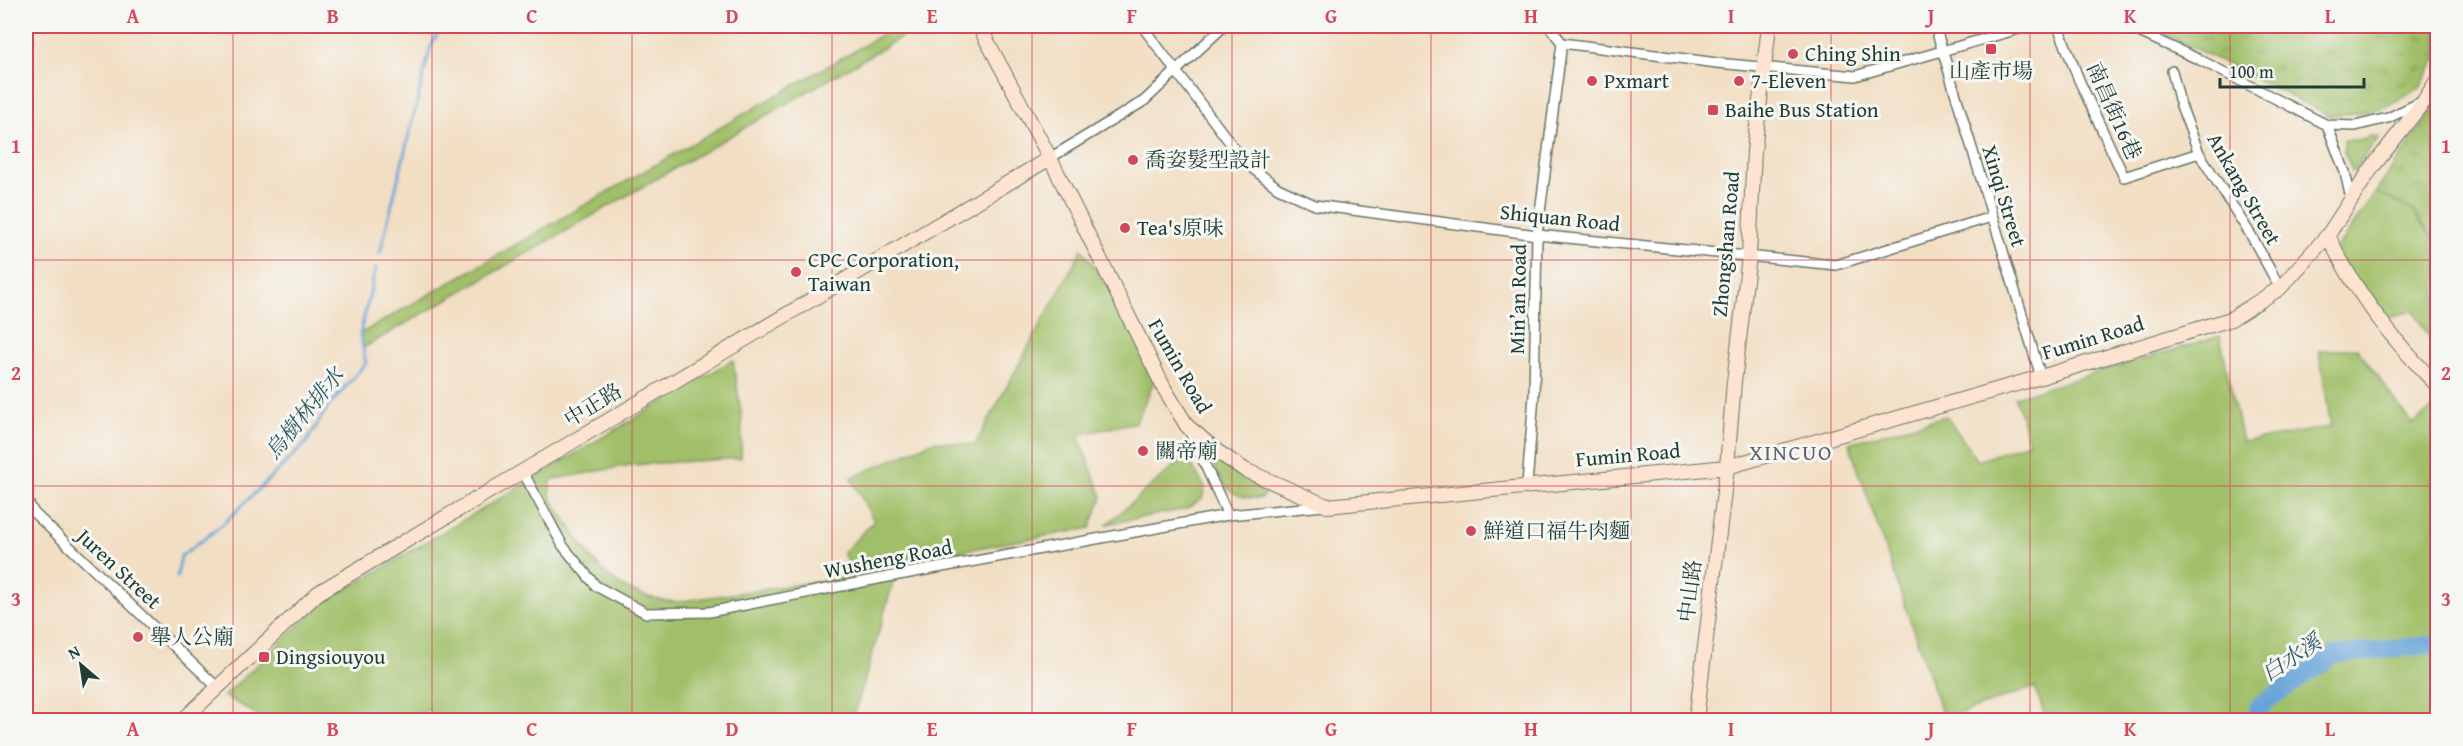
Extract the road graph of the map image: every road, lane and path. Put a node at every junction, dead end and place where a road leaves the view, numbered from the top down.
1 (979, 26) edge
2 (1142, 26) edge
3 (1224, 26) edge
4 (1549, 26) edge
5 (1769, 26) edge
6 (1935, 26) edge
7 (2029, 26) edge
8 (2058, 26) edge
9 (2126, 26) edge
10 (1562, 43) junction
11 (1941, 51) junction
12 (1765, 68) junction
13 (1177, 71) junction
14 (2172, 71) dead end
15 (2438, 79) edge
16 (2424, 101) junction
17 (2327, 125) junction
18 (2199, 153) junction
19 (1050, 158) junction
20 (2351, 199) junction
21 (1991, 217) junction
22 (1537, 235) junction
23 (2328, 235) junction
24 (1749, 256) junction
25 (2280, 288) junction
26 (2041, 377) junction
27 (2438, 386) edge
28 (1187, 426) junction
29 (1727, 467) junction
30 (523, 472) junction
31 (1527, 485) junction
32 (26, 499) edge
33 (1327, 506) junction
34 (1228, 515) junction
35 (217, 687) junction
36 (183, 720) edge
37 (1696, 720) edge

1 - 19 main road, Fumin Road
2 - 13 street, Shiquan Road
3 - 13 street
4 - 10 street
5 - 12 main road, Zhongshan Road
6 - 11 street, Xinqi Street
7 - 11 street
8 - 18 street, 南昌街16巷
9 - 17 street
10 - 12 street
10 - 22 street, Min’an Road
11 - 12 street
11 - 21 street, Xinqi Street
12 - 24 main road, Zhongshan Road
13 - 19 street
13 - 22 street, Shiquan Road
14 - 18 street, Ankang Street
15 - 16 main road, Fumin Road
16 - 17 street
16 - 20 main road, Fumin Road
17 - 20 street
18 - 25 street, Ankang Street
19 - 28 main road, Fumin Road
19 - 30 main road, 中正路
20 - 23 main road, Fumin Road
21 - 24 street, Shiquan Road
21 - 26 street, Xinqi Street
22 - 24 street, Shiquan Road
22 - 31 street, Min’an Road
23 - 25 main road, Fumin Road
23 - 27 main road
24 - 29 main road, Zhongshan Road
25 - 26 main road, Fumin Road
26 - 29 main road, Fumin Road
28 - 33 main road, Fumin Road
28 - 34 street
29 - 31 main road, Fumin Road
29 - 37 main road, 中山路
30 - 34 street, Wusheng Road
30 - 35 main road, 中正路
31 - 33 main road, Fumin Road
32 - 35 street, Juren Street
33 - 34 street, Wusheng Road
35 - 36 main road, 中正路

